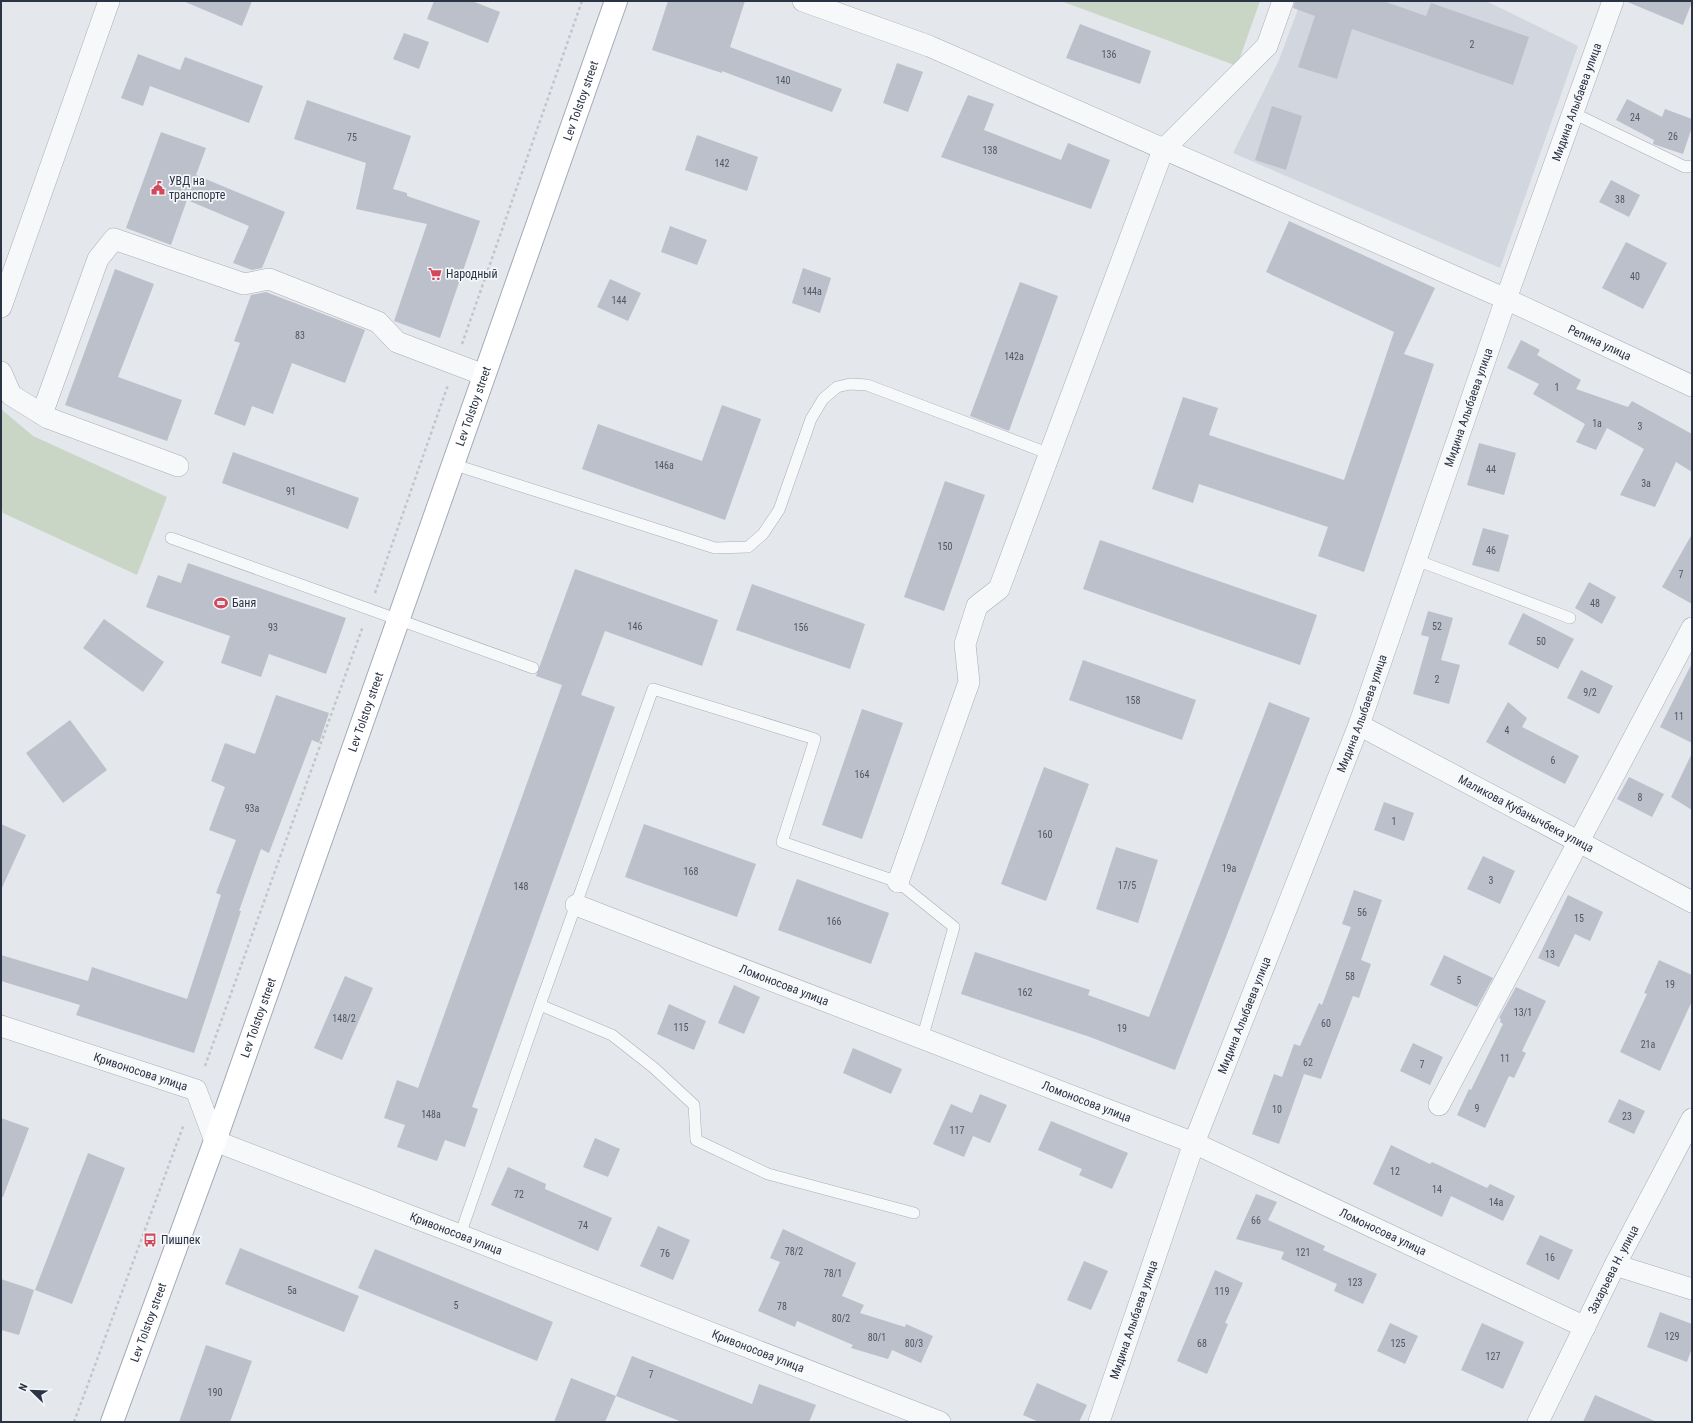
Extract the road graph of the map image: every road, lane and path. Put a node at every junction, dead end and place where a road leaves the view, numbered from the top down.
1 (109, 1) edge
2 (582, 1) edge
3 (616, 1) edge
4 (803, 1) edge
5 (1283, 1) edge
6 (1613, 1) edge
7 (1573, 114) junction
8 (1163, 150) junction
9 (1692, 166) edge
10 (1506, 299) junction
11 (1, 307) edge
12 (455, 364) junction
13 (1, 372) edge
14 (484, 375) junction
15 (1692, 386) edge
16 (42, 414) junction
17 (1050, 454) junction
18 (452, 464) junction
19 (178, 466) dead end
20 (171, 538) dead end
21 (1416, 560) junction
22 (369, 609) junction
23 (1570, 618) dead end
24 (397, 621) junction
25 (1692, 628) edge
26 (533, 668) dead end
27 (1360, 725) junction
28 (1578, 843) junction
29 (898, 882) junction
30 (1692, 902) edge
31 (576, 905) junction
32 (540, 1004) junction
33 (1, 1026) edge
34 (922, 1039) junction
35 (205, 1066) dead end
36 (1439, 1105) dead end
37 (186, 1117) dead end
38 (1692, 1119) edge
39 (215, 1141) junction
40 (1194, 1143) junction
41 (914, 1213) dead end
42 (460, 1235) junction
43 (1615, 1265) junction
44 (1692, 1289) edge
45 (1584, 1328) junction
46 (74, 1422) edge
47 (112, 1422) edge
48 (940, 1422) edge
49 (1099, 1422) edge
50 (1538, 1422) edge

1 - 11 street
2 - 12 path
3 - 14 main road, Lev Tolstoy street
4 - 8 street, Репина улица
5 - 8 street
6 - 7 street, Мидина Алыбаева улица
7 - 9 lane
7 - 10 street, Мидина Алыбаева улица
8 - 10 street, Репина улица
8 - 17 street
10 - 15 street, Репина улица
10 - 21 street, Мидина Алыбаева улица
12 - 14 street
12 - 16 street
12 - 22 path
13 - 16 street
14 - 18 main road, Lev Tolstoy street
16 - 19 street
17 - 18 lane
17 - 29 street
18 - 24 main road, Lev Tolstoy street
20 - 22 lane
21 - 23 lane
21 - 27 street, Мидина Алыбаева улица
22 - 24 lane
22 - 35 path
24 - 26 lane
24 - 39 main road, Lev Tolstoy street
25 - 28 street
27 - 28 street, Маликова Кубанычбека улица
27 - 40 street, Мидина Алыбаева улица
28 - 30 street, Маликова Кубанычбека улица
28 - 36 street
29 - 31 lane
29 - 34 lane
31 - 32 lane
31 - 34 street, Ломоносова улица
32 - 41 lane
32 - 42 lane
33 - 39 street, Кривоносова улица
34 - 40 street, Ломоносова улица
37 - 46 path
38 - 43 street, Захарьева Н. улица
39 - 42 street, Кривоносова улица
39 - 47 main road, Lev Tolstoy street
40 - 45 street, Ломоносова улица
40 - 49 street, Мидина Алыбаева улица
42 - 48 street, Кривоносова улица
43 - 44 street
43 - 45 street, Захарьева Н. улица
45 - 50 street, Захарьева Н. улица

